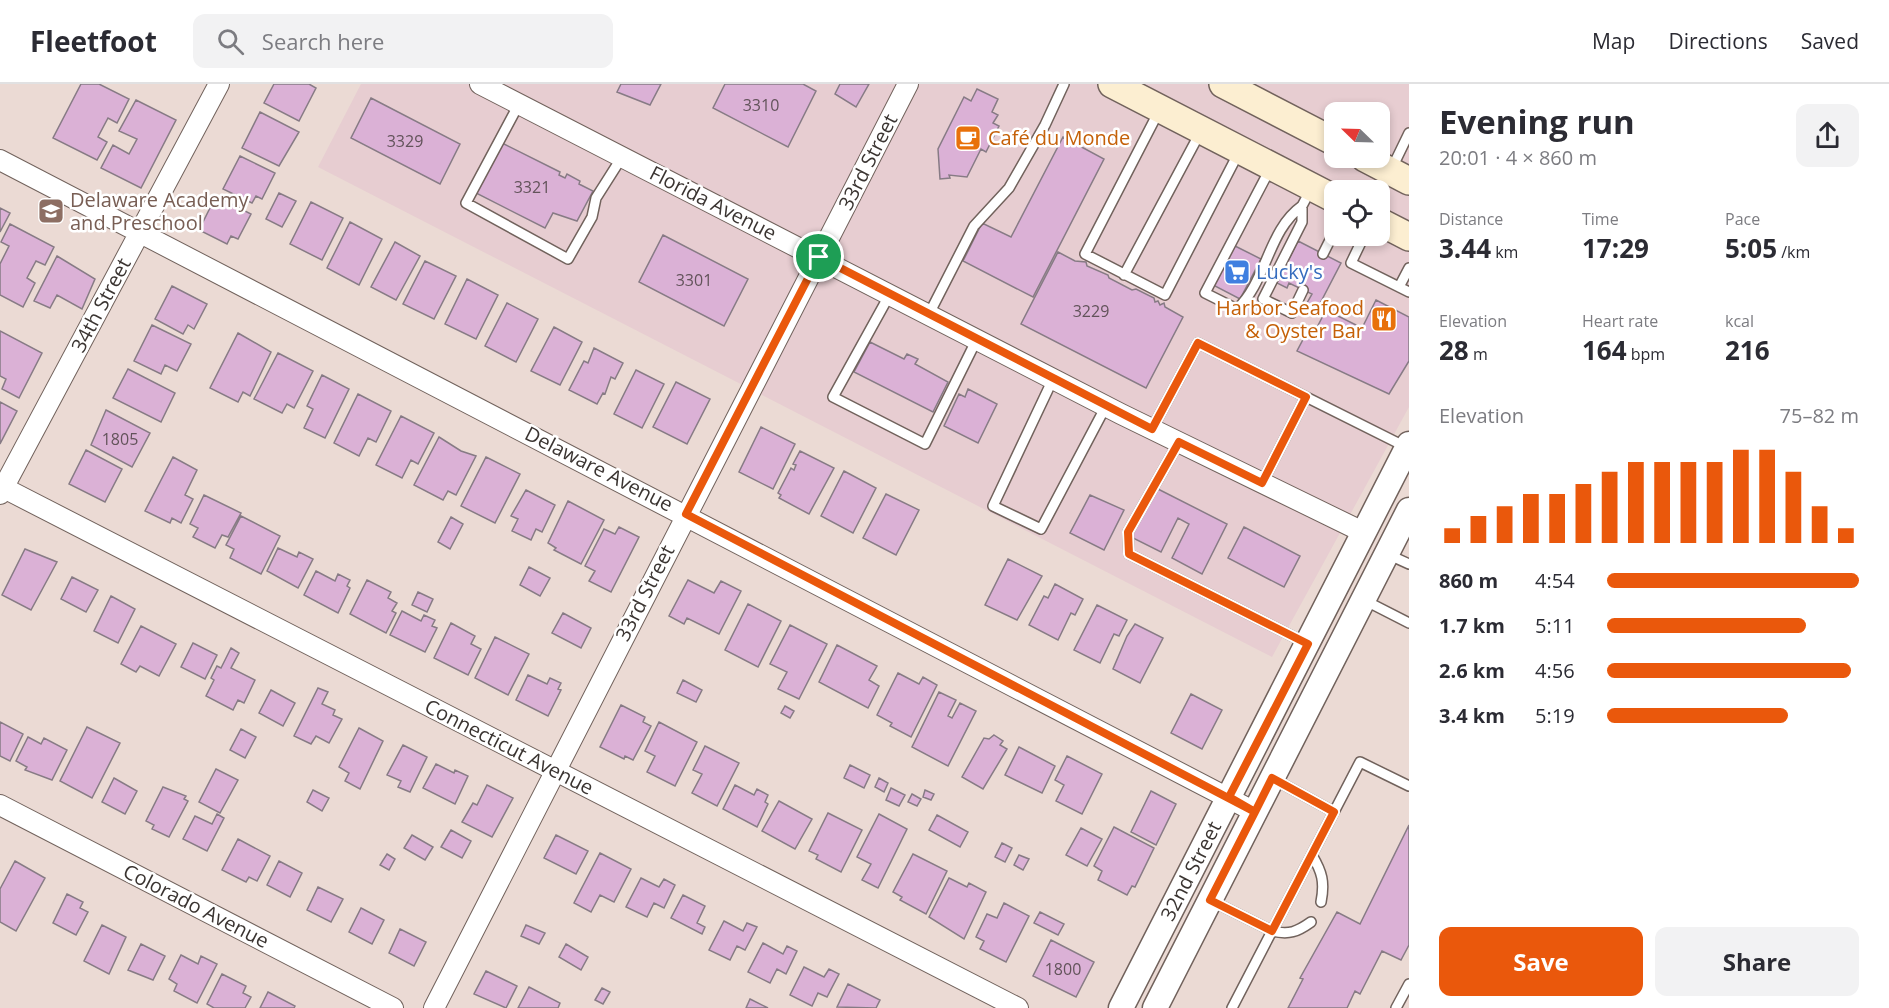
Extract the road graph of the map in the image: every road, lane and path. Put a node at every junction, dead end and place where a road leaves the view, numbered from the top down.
1 (219, 84) edge
2 (480, 84) edge
3 (908, 84) edge
4 (1064, 84) edge
5 (1112, 84) edge
6 (1223, 84) edge
7 (519, 104) junction
8 (1160, 109) junction
9 (1202, 130) junction
10 (1409, 133) edge
11 (1324, 136) edge
12 (1240, 150) junction
13 (622, 156) junction
14 (0, 160) edge
15 (1271, 166) junction
16 (1384, 168) edge
17 (1400, 176) edge
18 (1317, 197) edge
19 (1390, 227) edge
20 (140, 231) junction
21 (1409, 237) edge
22 (1327, 246) edge
23 (1359, 246) edge
24 (1323, 254) dead end
25 (819, 257) junction
26 (1409, 268) edge
27 (1124, 275) junction
28 (1400, 287) junction
29 (1303, 290) dead end
30 (1409, 291) edge
31 (890, 294) junction
32 (929, 314) junction
33 (977, 339) junction
34 (1053, 379) junction
35 (1306, 397) junction
36 (1106, 406) junction
37 (1152, 429) junction
38 (1179, 442) junction
39 (1408, 446) edge
40 (1262, 483) junction
41 (1, 489) edge
42 (1409, 510) edge
43 (686, 514) junction
44 (1365, 532) junction
45 (1403, 562) edge
46 (1337, 586) junction
47 (1364, 600) junction
48 (1409, 623) edge
49 (1308, 644) junction
50 (555, 771) junction
51 (1272, 778) junction
52 (1409, 786) edge
53 (1229, 797) junction
54 (0, 805) edge
55 (1255, 812) junction
56 (1334, 812) junction
57 (1312, 855) junction
58 (1210, 900) junction
59 (1322, 902) dead end
60 (1311, 922) dead end
61 (1272, 931) junction
62 (1409, 984) edge
63 (393, 1008) edge
64 (434, 1008) edge
65 (1018, 1008) edge
66 (1121, 1008) edge
67 (1155, 1008) edge
68 (1232, 1008) edge
69 (1396, 1008) edge

1 - 20 street, 34th Street
2 - 7 street, Florida Avenue
3 - 25 street, 33rd Street
4 - 32 lane
5 - 8 main road
6 - 11 main road
7 - 13 street, Florida Avenue
7 - 13 lane
8 - 9 main road
8 - 27 lane
9 - 12 main road
9 - 27 lane
10 - 17 lane
12 - 15 main road
12 - 27 lane
13 - 25 street, Florida Avenue
14 - 20 street, Delaware Avenue
15 - 18 main road
15 - 18 lane
16 - 17 main road
18 - 29 lane
19 - 21 main road
20 - 41 street, 34th Street
20 - 43 street, Delaware Avenue
22 - 24 lane
23 - 28 lane
25 - 31 street, Florida Avenue
25 - 43 street, 33rd Street
26 - 28 lane
28 - 30 lane
31 - 32 street, Florida Avenue
31 - 33 lane
32 - 33 street, Florida Avenue
33 - 34 street, Florida Avenue
34 - 36 street, Florida Avenue
34 - 36 lane
35 - 37 lane
35 - 39 lane
35 - 40 lane
36 - 37 street, Florida Avenue
37 - 38 street, Florida Avenue
38 - 40 street, Florida Avenue
38 - 49 lane
39 - 44 street, 32nd Street
40 - 44 street, Florida Avenue
41 - 50 street, Connecticut Avenue
42 - 45 street, 32nd Street
43 - 50 street, 33rd Street
43 - 53 street, Delaware Avenue
44 - 46 street, 32nd Street
45 - 47 street, 32nd Street
46 - 47 street
46 - 49 street, 32nd Street
47 - 48 lane
47 - 51 street, 32nd Street
49 - 53 street, 32nd Street
50 - 64 street, 33rd Street
50 - 65 street, Connecticut Avenue
51 - 55 street, 32nd Street
51 - 56 lane
52 - 56 lane
53 - 55 street, Delaware Avenue
53 - 66 street, 32nd Street
54 - 63 street, Colorado Avenue
55 - 58 street, 32nd Street
56 - 57 lane
57 - 59 lane
57 - 61 lane
58 - 61 lane
58 - 67 street, 32nd Street
60 - 61 lane
61 - 68 lane
62 - 69 lane

